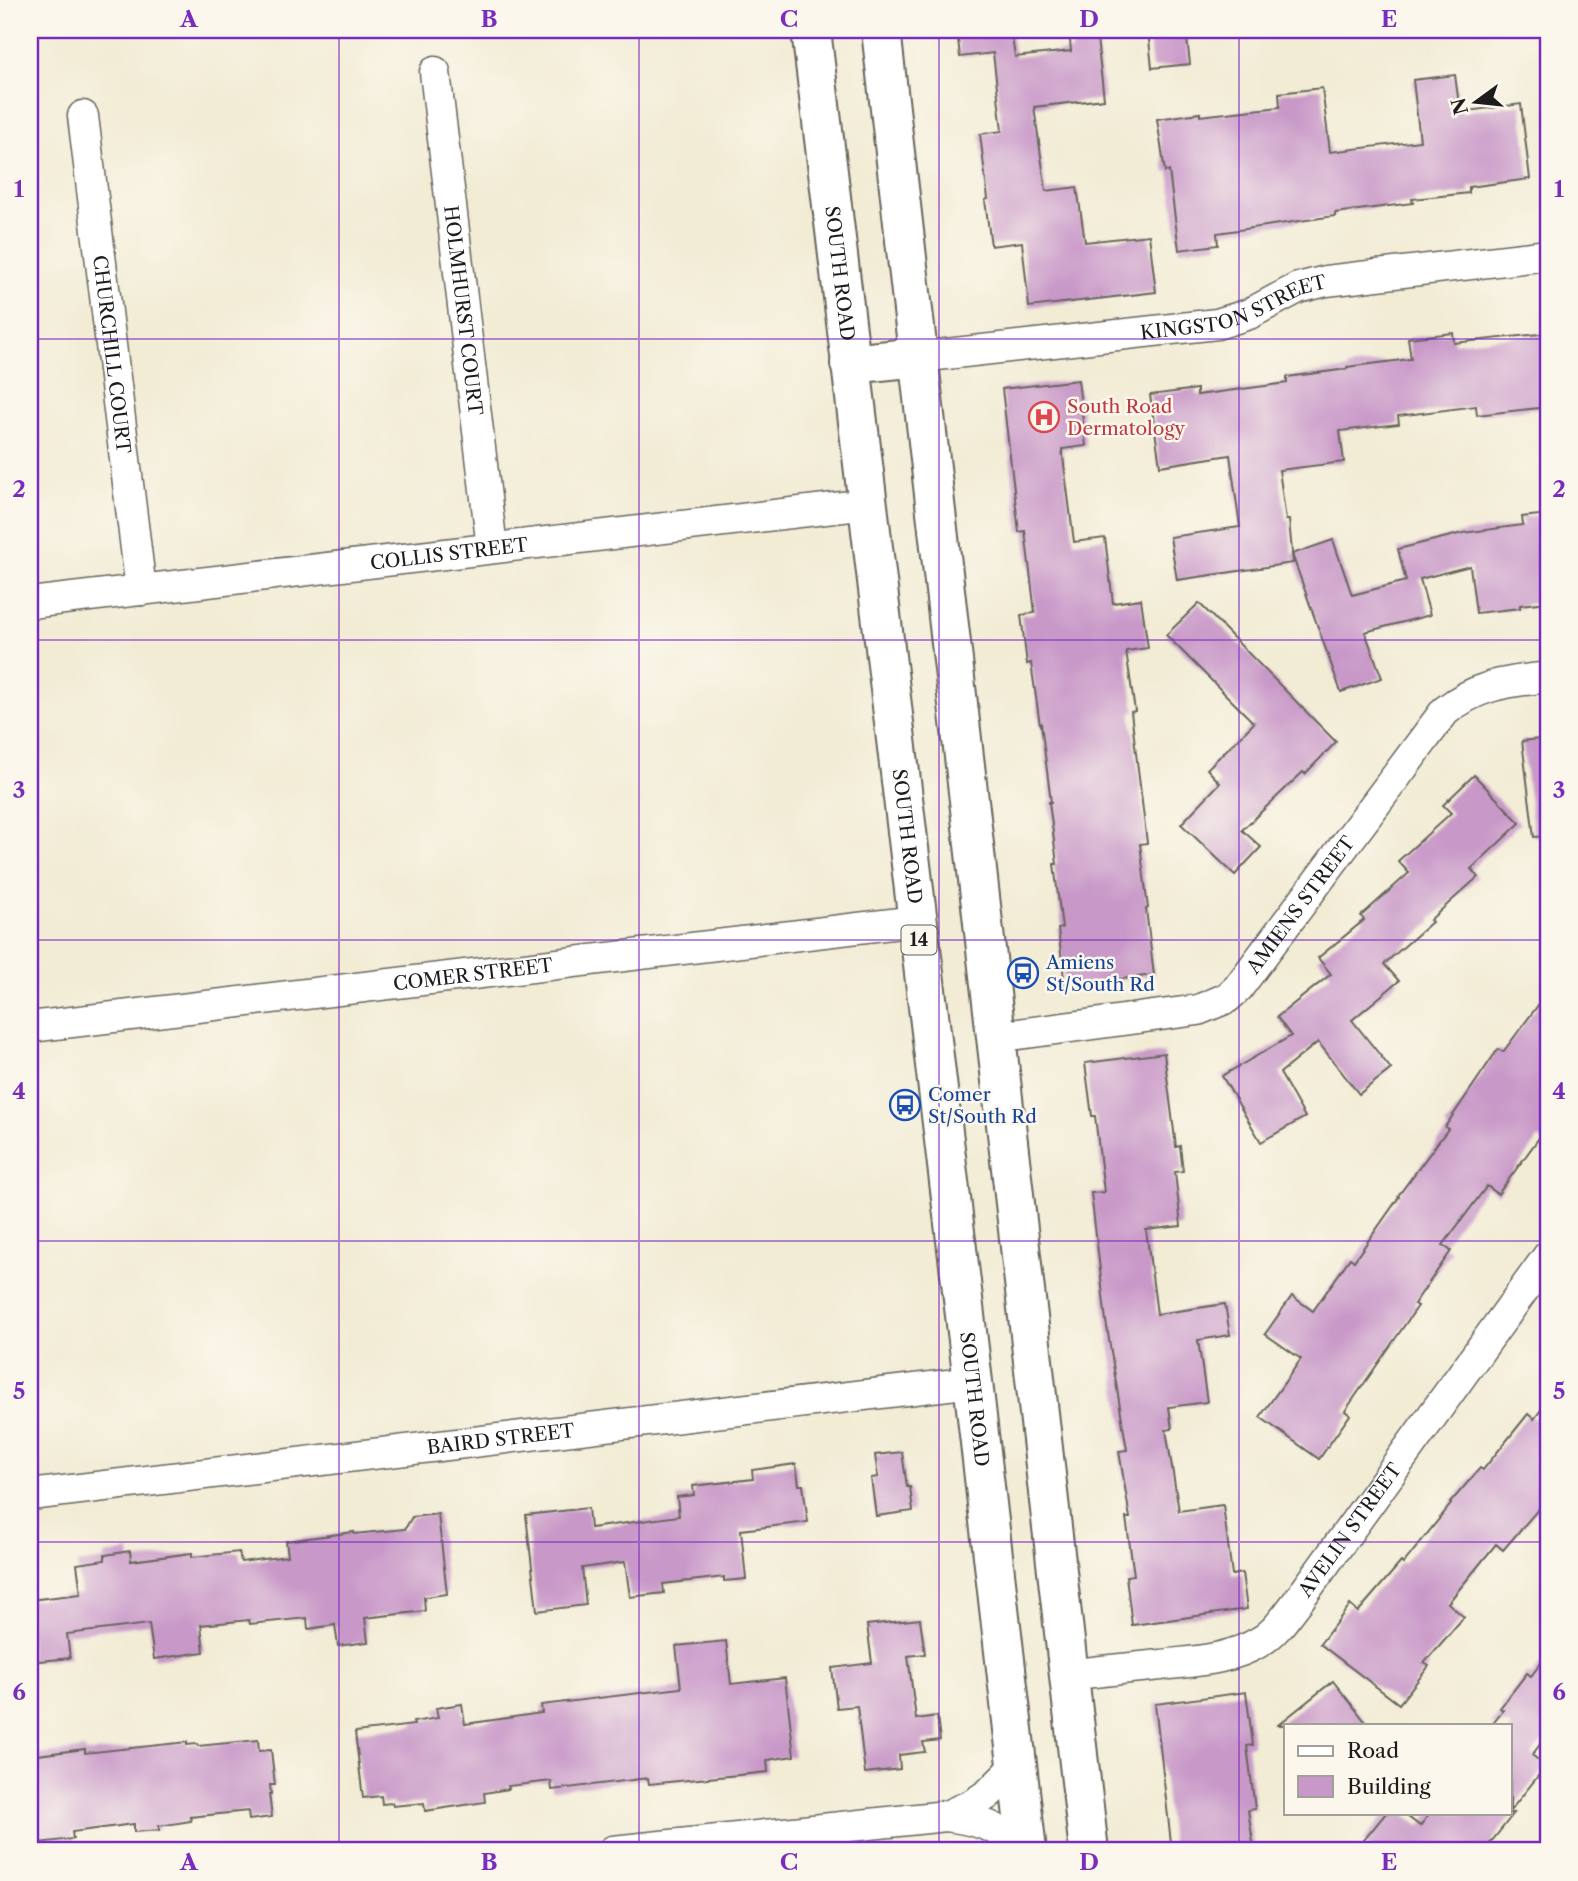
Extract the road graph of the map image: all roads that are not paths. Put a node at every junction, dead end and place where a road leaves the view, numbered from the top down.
1 (811, 30) edge
2 (881, 30) edge
3 (435, 72) dead end
4 (83, 116) dead end
5 (1548, 255) edge
6 (919, 357) junction
7 (850, 364) junction
8 (867, 504) junction
9 (492, 548) junction
10 (141, 590) junction
11 (30, 603) edge
12 (1548, 677) edge
13 (917, 921) junction
14 (30, 1027) edge
15 (996, 1037) junction
16 (1548, 1256) edge
17 (1539, 1290) edge
18 (973, 1382) junction
19 (30, 1495) edge
20 (1068, 1675) junction
21 (1017, 1765) junction
22 (946, 1816) junction
23 (1027, 1850) edge
24 (616, 1851) edge
25 (1088, 1851) edge

1 - 7 main road, SOUTH ROAD / 14
2 - 6 main road
3 - 9 street, HOLMHURST COURT
4 - 10 street, CHURCHILL COURT
5 - 6 street, KINGSTON STREET
6 - 7 main road
6 - 15 main road
7 - 8 main road, SOUTH ROAD / 14
8 - 9 street, COLLIS STREET
8 - 13 main road, SOUTH ROAD / 14
9 - 10 street, COLLIS STREET
10 - 11 street, COLLIS STREET
12 - 15 street, AMIENS STREET
13 - 14 street, COMER STREET
13 - 18 main road, SOUTH ROAD / 14
15 - 20 main road
16 - 17 street, AVELIN STREET
17 - 20 street, AVELIN STREET
18 - 19 street, BAIRD STREET
18 - 21 main road, SOUTH ROAD / 14
20 - 25 main road
21 - 22 street
21 - 23 main road, SOUTH ROAD / 14
22 - 23 street
22 - 24 street

